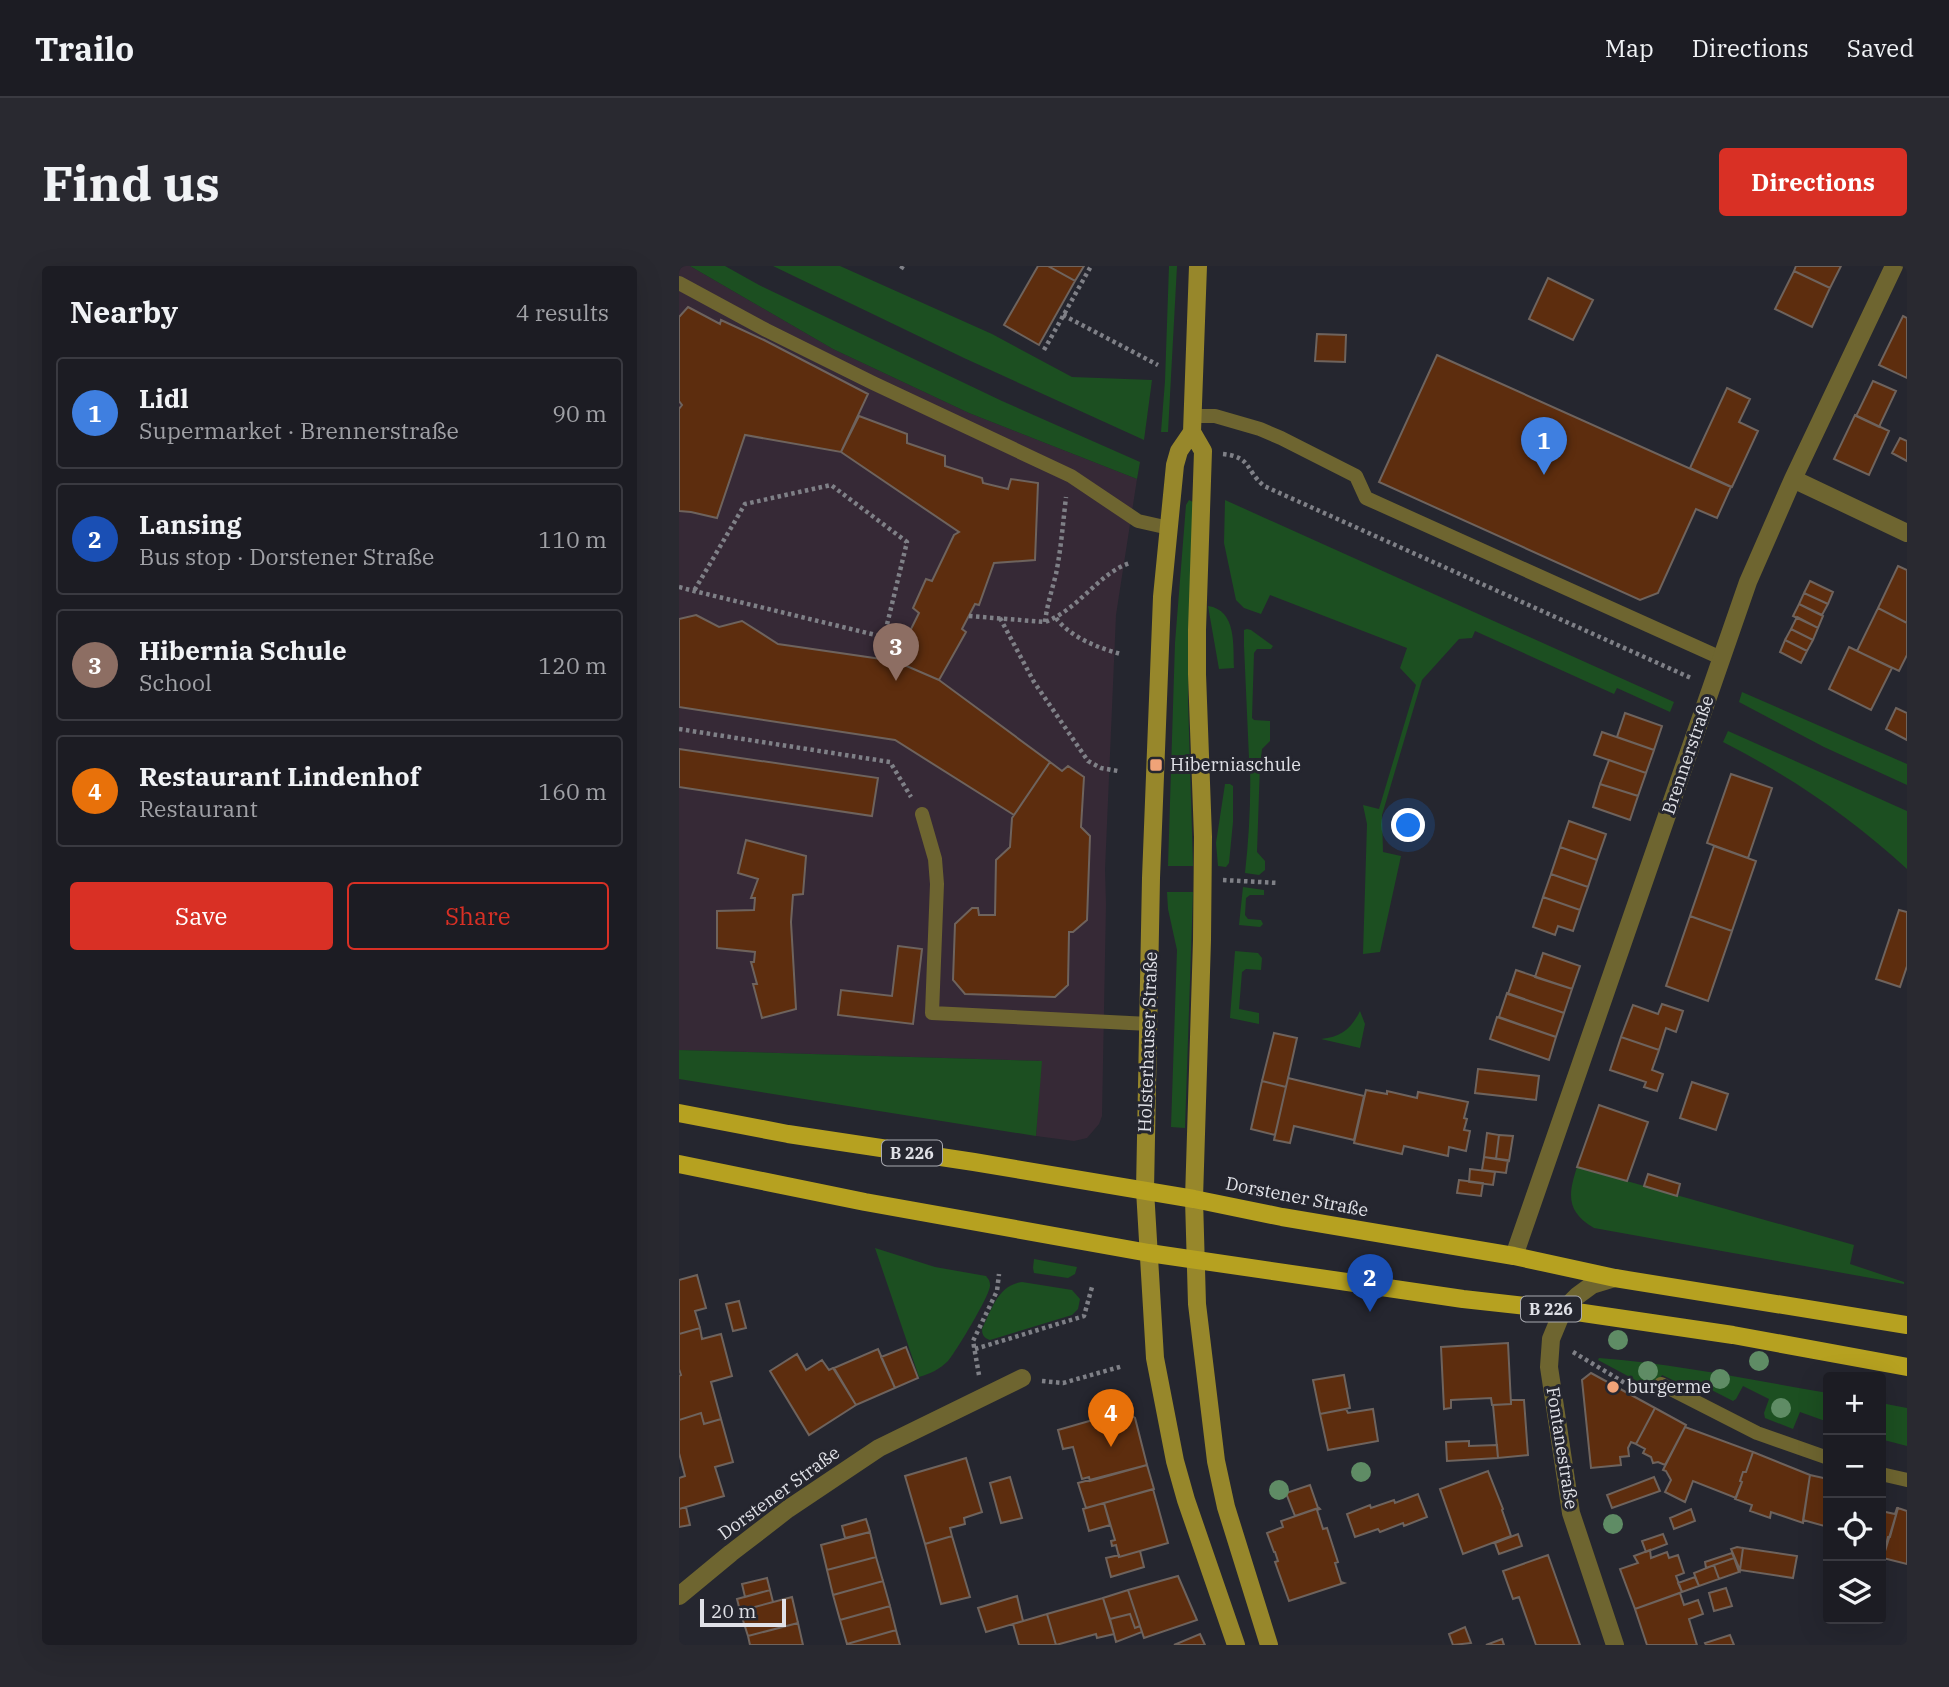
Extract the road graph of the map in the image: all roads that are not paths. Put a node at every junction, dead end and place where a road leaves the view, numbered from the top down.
1 (1198, 266) edge
2 (1894, 266) edge
3 (679, 283) edge
4 (1192, 424) junction
5 (1794, 479) junction
6 (1169, 527) junction
7 (1907, 533) edge
8 (1721, 658) junction
9 (922, 814) road end
10 (1149, 1024) junction
11 (679, 1113) edge
12 (679, 1164) edge
13 (1145, 1190) junction
14 (1194, 1199) junction
15 (1149, 1253) junction
16 (1514, 1256) junction
17 (1195, 1259) junction
18 (1615, 1278) junction
19 (1563, 1310) junction
20 (1907, 1325) edge
21 (1907, 1367) edge
22 (1022, 1378) road end
23 (1661, 1384) road end
24 (1823, 1456) edge
25 (1886, 1475) edge
26 (1907, 1480) edge
27 (679, 1595) edge
28 (1236, 1645) edge
29 (1269, 1645) edge
30 (1615, 1645) edge

1 - 4 street, Holsterhauser Straße
2 - 5 street, Brennerstraße
3 - 6 lane
4 - 6 street, Holsterhauser Straße
4 - 8 lane
4 - 14 street
5 - 7 street
5 - 8 street, Brennerstraße
6 - 10 street, Holsterhauser Straße
8 - 16 street, Brennerstraße
9 - 10 lane
10 - 13 street, Holsterhauser Straße
11 - 13 main road, Dorstener Straße / B 226
12 - 15 main road, B 226
13 - 14 main road, Dorstener Straße / B 226
13 - 15 street, Holsterhauser Straße
14 - 16 main road, Dorstener Straße / B 226
14 - 17 street
15 - 17 main road, B 226
15 - 28 street, Holsterhauser Straße
16 - 18 main road, Dorstener Straße / B 226
17 - 19 main road, B 226
17 - 29 street
18 - 19 street, Fontanestraße
18 - 20 main road, Dorstener Straße / B 226
19 - 21 main road, B 226
19 - 30 street, Fontanestraße
22 - 27 street, Dorstener Straße
23 - 24 lane
25 - 26 lane

